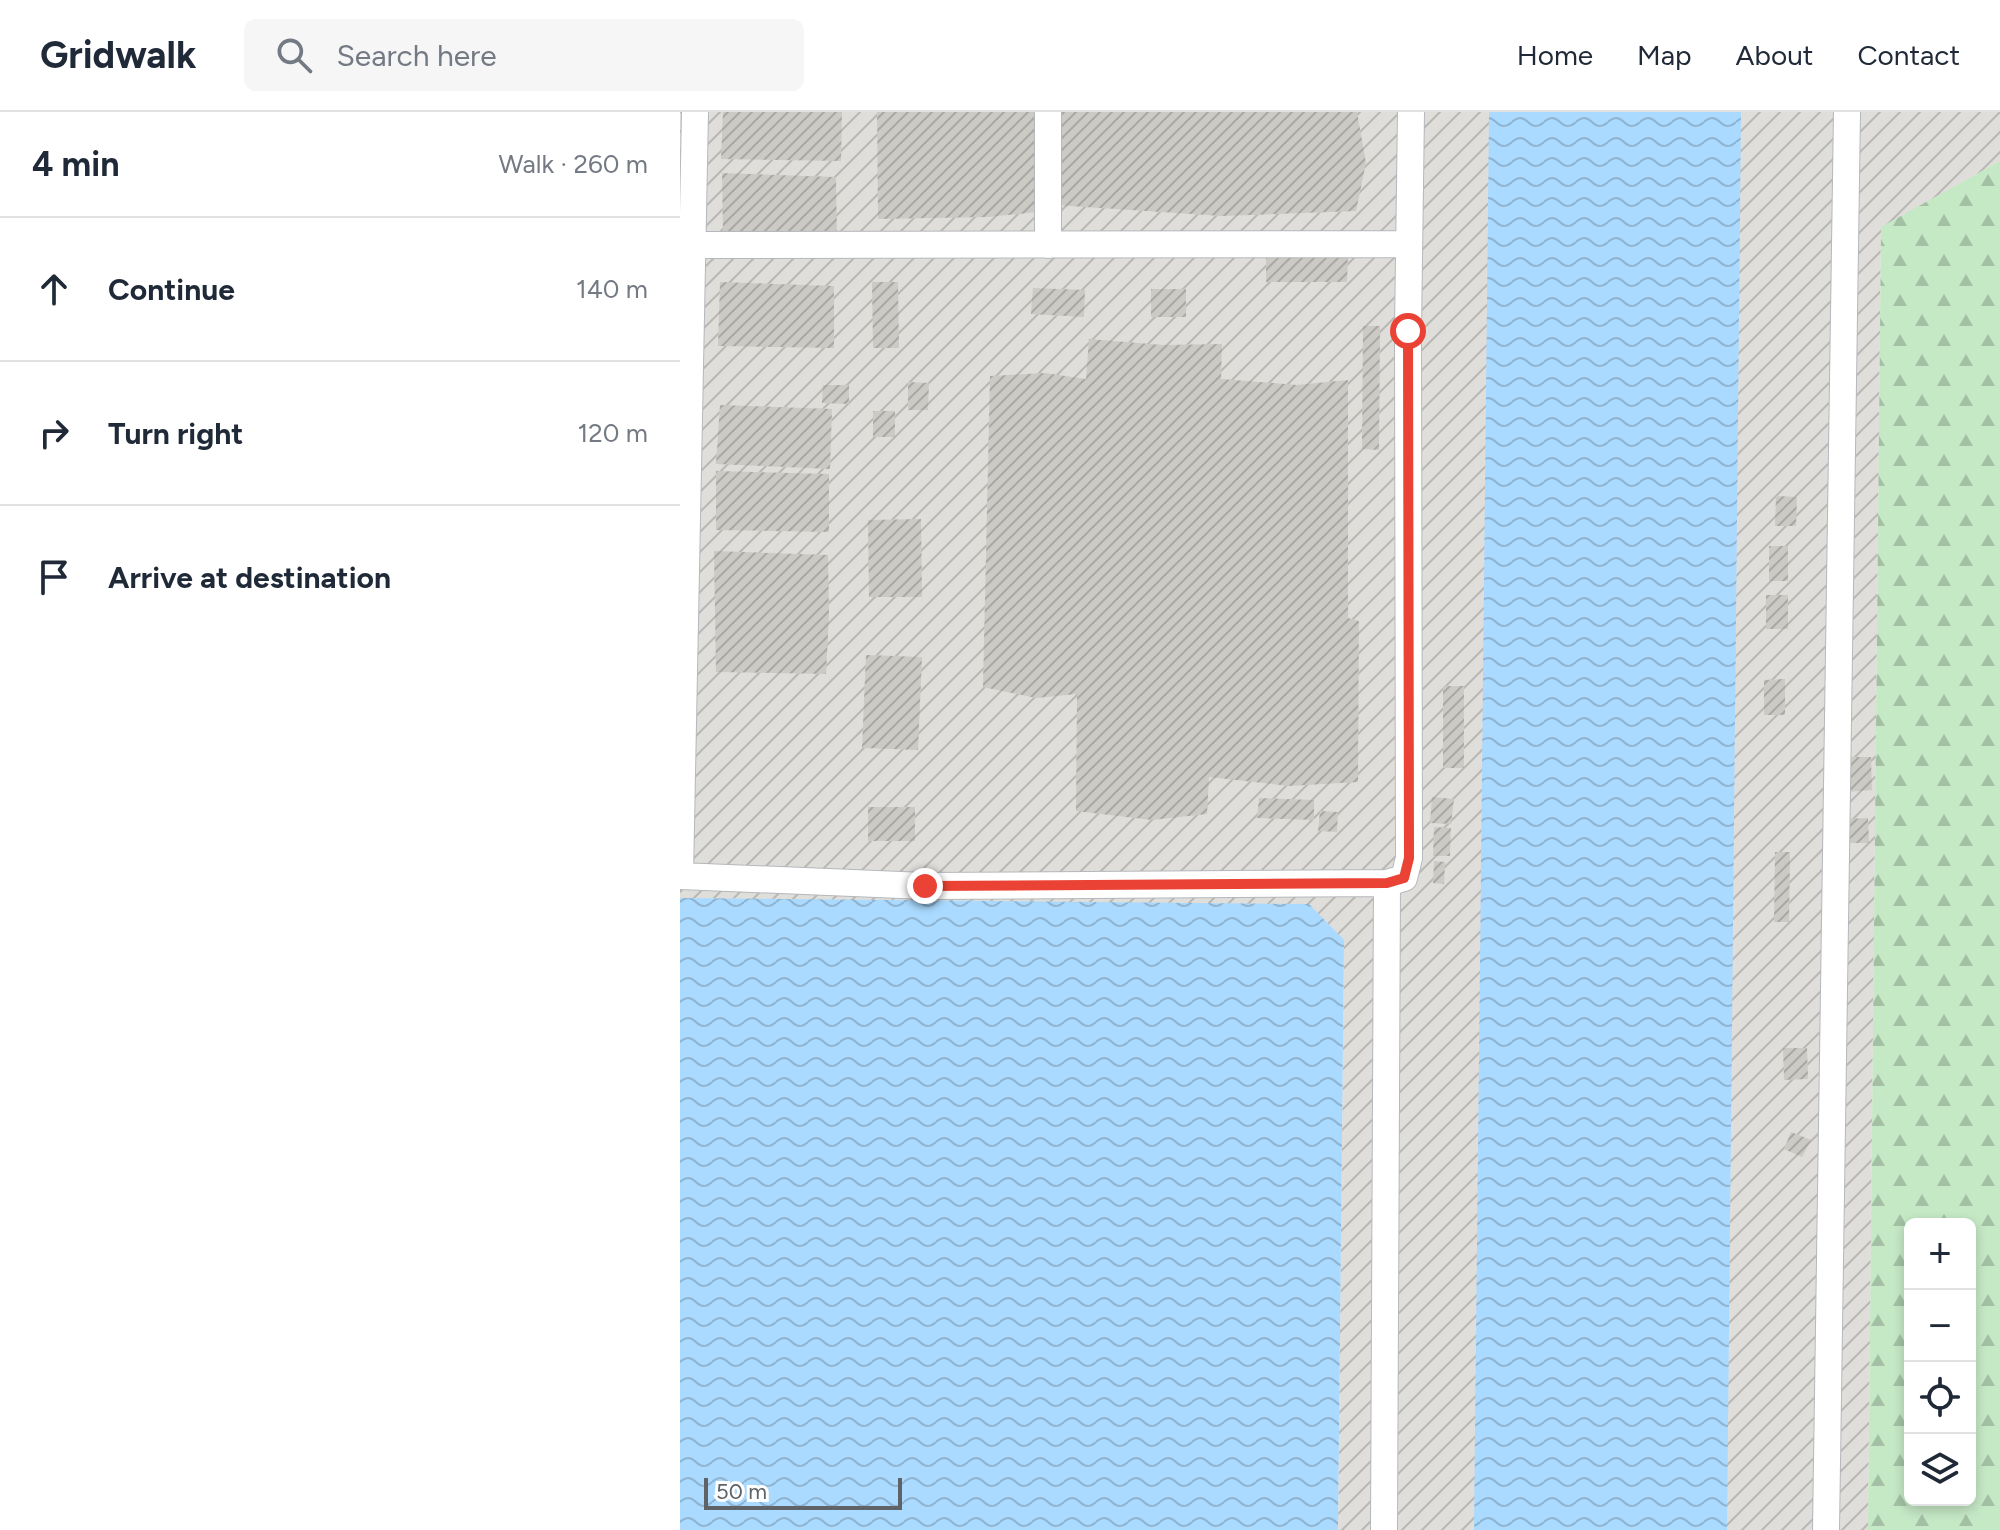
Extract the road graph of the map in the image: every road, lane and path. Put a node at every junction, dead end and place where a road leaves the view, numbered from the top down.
1 (695, 112) edge
2 (1048, 112) edge
3 (1411, 112) edge
4 (1847, 112) edge
5 (1409, 244) junction
6 (686, 245) edge
7 (1048, 245) junction
8 (680, 876) edge
9 (1387, 883) junction
10 (1384, 1530) edge
11 (1826, 1530) edge

1 - 6 lane
2 - 7 lane
3 - 5 lane
4 - 11 lane
5 - 7 lane
5 - 9 lane
6 - 7 lane
6 - 8 lane
8 - 9 lane
9 - 10 lane

